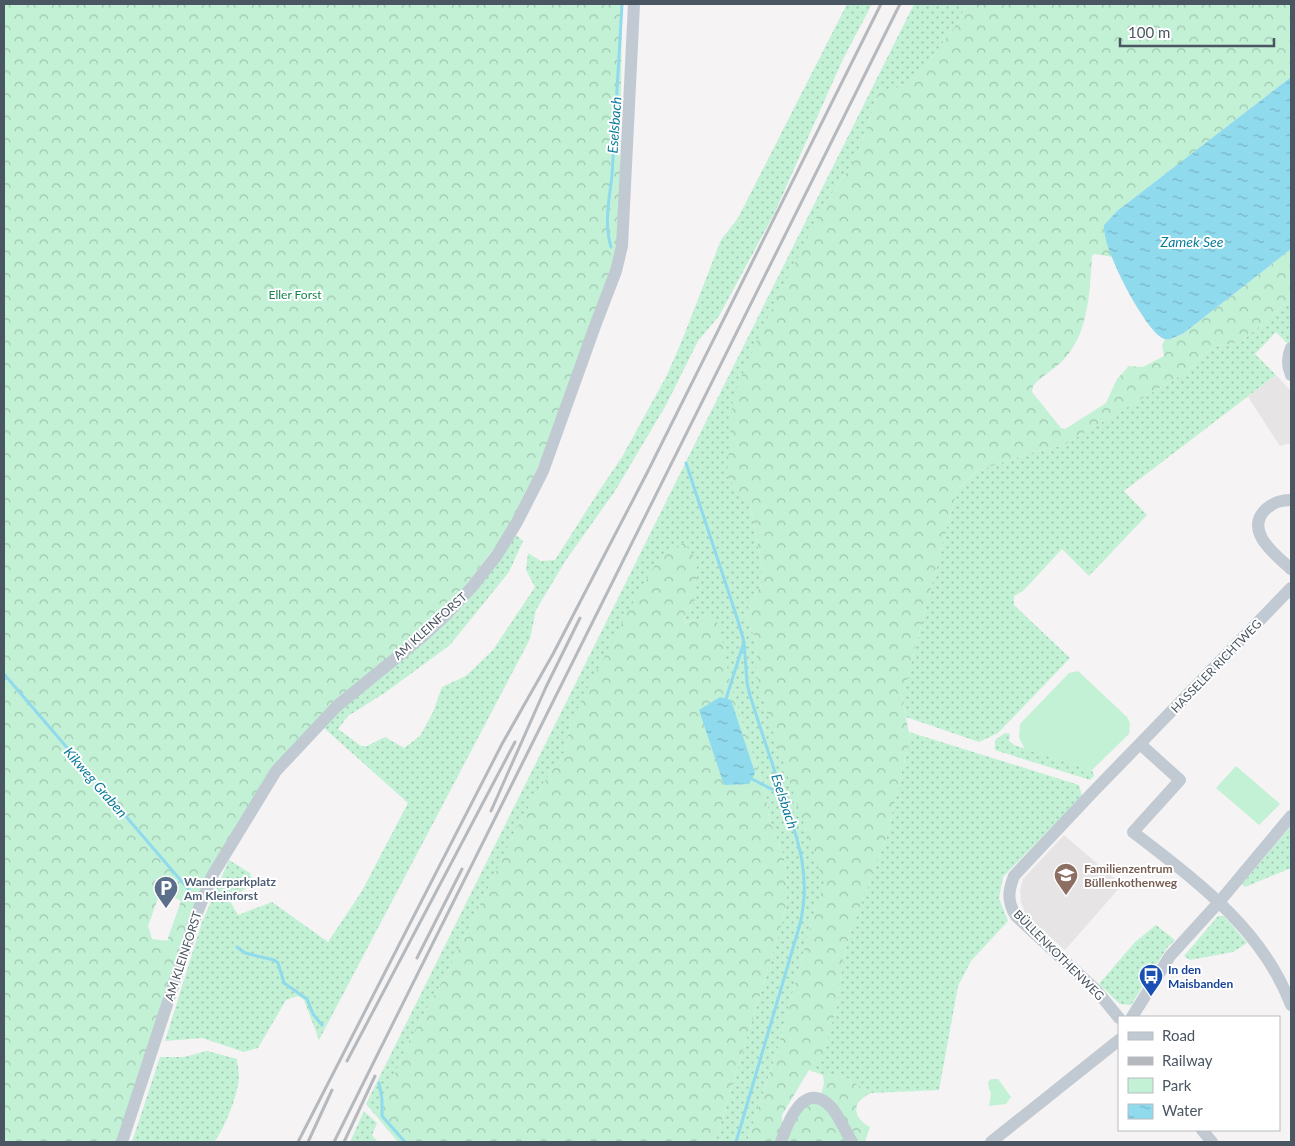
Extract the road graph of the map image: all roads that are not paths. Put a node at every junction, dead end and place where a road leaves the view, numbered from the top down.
1 (634, 4) edge
2 (1291, 348) edge
3 (1291, 375) edge
4 (1291, 500) edge
5 (1291, 569) edge
6 (1291, 588) edge
7 (1140, 744) junction
8 (1291, 816) edge
9 (1009, 888) joint
10 (1220, 901) junction
11 (1291, 1005) edge
12 (1133, 1016) edge
13 (1118, 1017) edge
14 (1118, 1041) edge
15 (1203, 1131) edge
16 (122, 1142) edge
17 (781, 1142) edge
18 (852, 1142) edge
19 (992, 1142) edge
20 (1212, 1142) edge

1 - 16 street, AM KLEINFORST
2 - 3 street
4 - 5 street
6 - 7 street, HASSELER RICHTWEG
7 - 9 street, HASSELER RICHTWEG
7 - 10 street
8 - 10 street
9 - 13 street, BÜLLENKOTHENWEG
10 - 11 street
10 - 12 street
14 - 19 street
15 - 20 street
17 - 18 street

